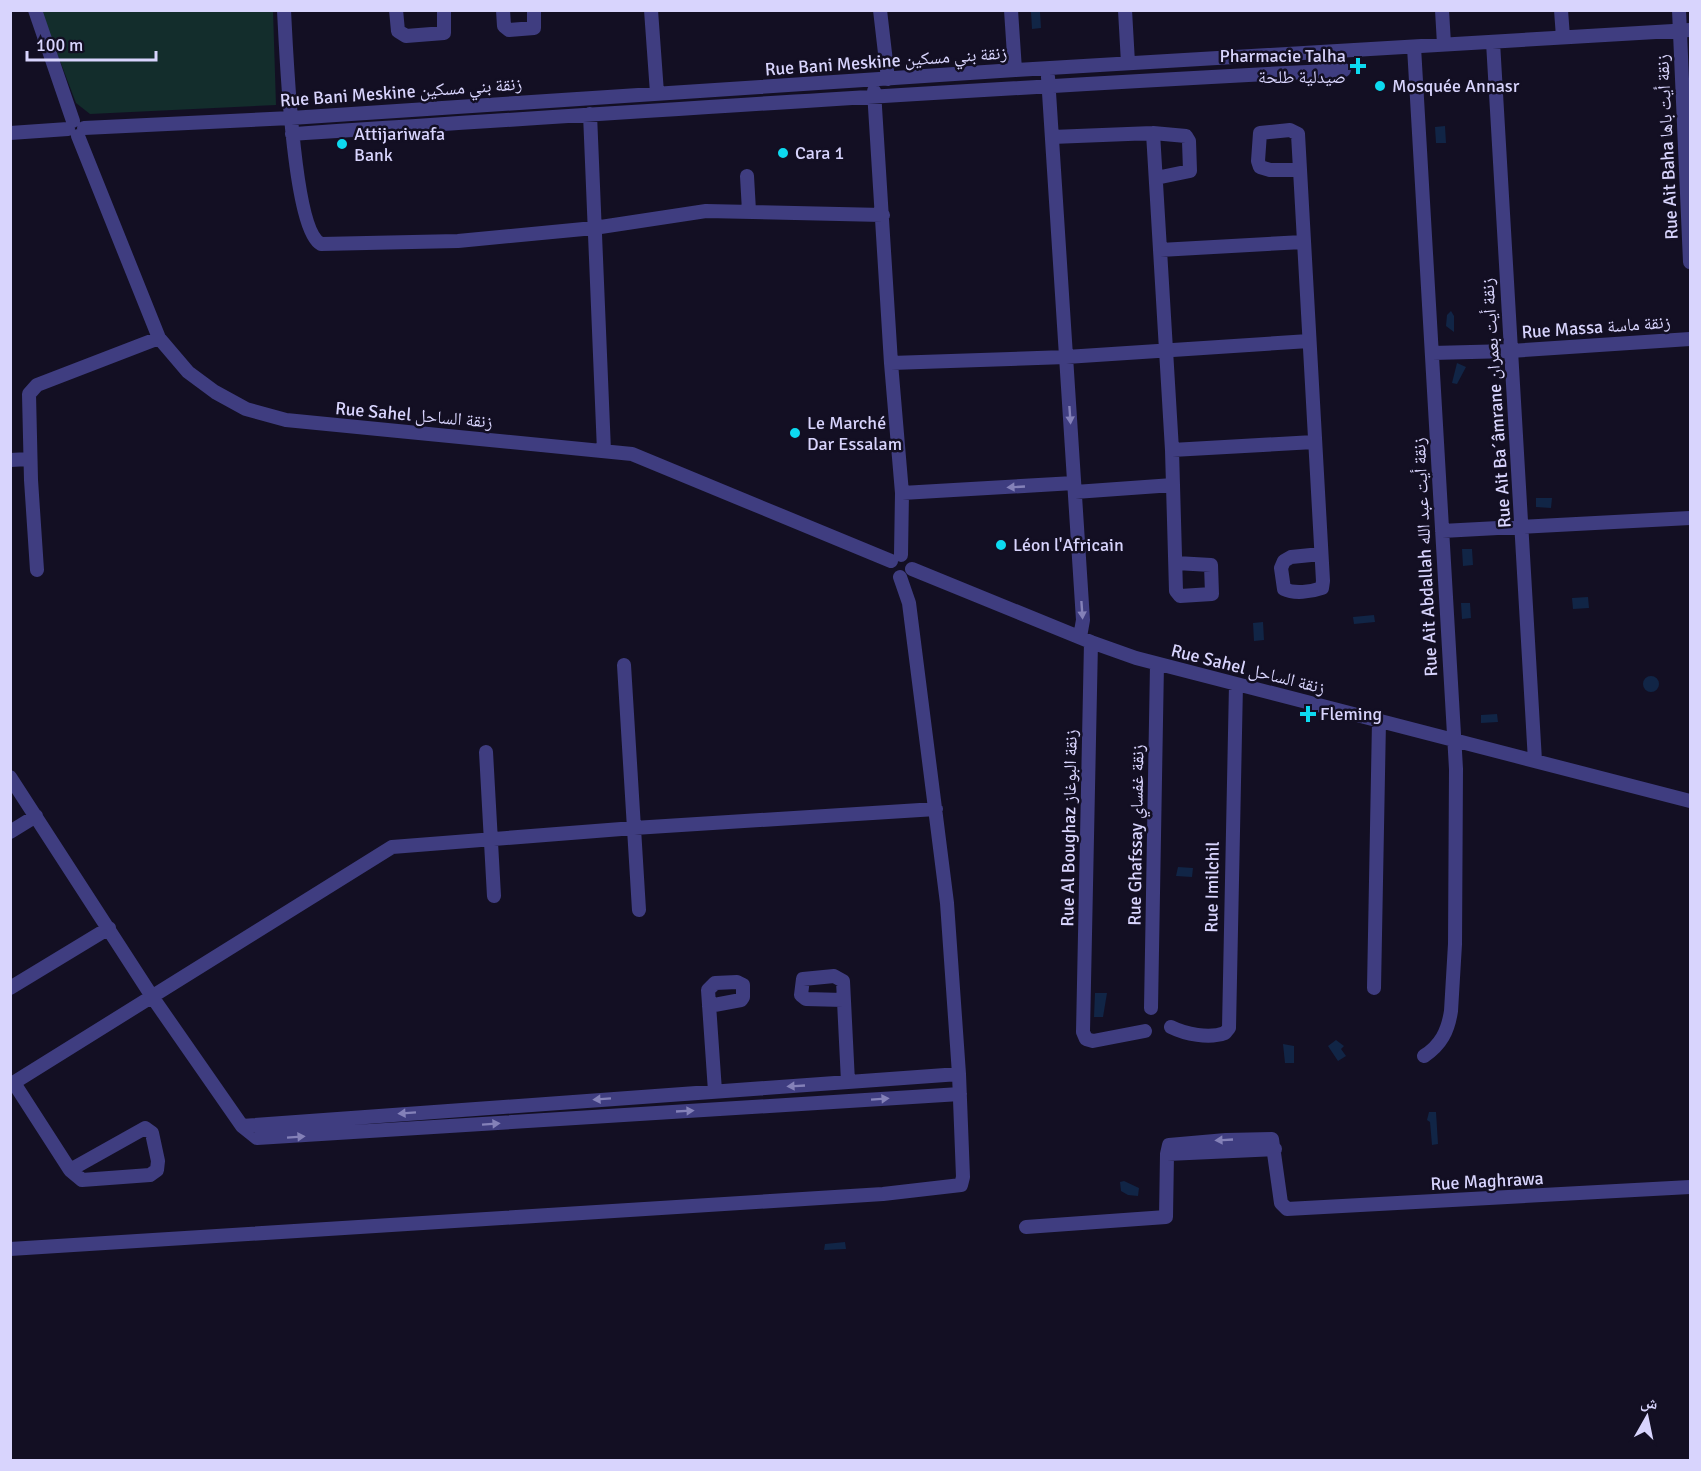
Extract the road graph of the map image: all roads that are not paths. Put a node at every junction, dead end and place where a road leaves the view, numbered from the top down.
1 (35, 10) edge
2 (284, 10) edge
3 (396, 10) edge
4 (444, 10) edge
5 (503, 10) edge
6 (534, 10) edge
7 (651, 10) edge
8 (880, 10) edge
9 (1011, 10) edge
10 (1125, 10) edge
11 (1442, 10) edge
12 (1561, 10) edge
13 (1679, 10) edge
14 (1685, 30) edge
15 (1563, 37) junction
16 (1493, 42) junction
17 (1444, 44) junction
18 (1414, 46) junction
19 (1128, 63) junction
20 (1048, 68) junction
21 (1015, 70) junction
22 (1344, 70) dead end
23 (888, 79) junction
24 (874, 80) junction
25 (1049, 85) junction
26 (657, 93) junction
27 (875, 98) junction
28 (590, 114) junction
29 (291, 118) junction
30 (76, 128) junction
31 (10, 133) edge
32 (1153, 133) junction
33 (292, 134) junction
34 (1053, 137) junction
35 (1299, 170) dead end
36 (747, 176) dead end
37 (1156, 178) junction
38 (749, 211) junction
39 (883, 214) junction
40 (594, 228) junction
41 (1304, 242) junction
42 (1160, 250) junction
43 (1690, 262) edge
44 (159, 338) junction
45 (1690, 339) edge
46 (1309, 341) junction
47 (1166, 348) junction
48 (1510, 351) junction
49 (1432, 353) junction
50 (1066, 357) junction
51 (891, 363) junction
52 (1314, 442) junction
53 (1172, 450) junction
54 (604, 451) junction
55 (30, 459) junction
56 (10, 460) edge
57 (1173, 485) junction
58 (1074, 487) junction
59 (902, 493) junction
60 (1690, 518) edge
61 (1521, 527) junction
62 (1442, 531) junction
63 (1321, 554) dead end
64 (896, 558) junction
65 (1176, 563) dead end
66 (37, 570) dead end
67 (906, 573) junction
68 (1085, 640) junction
69 (1157, 664) junction
70 (624, 665) dead end
71 (1236, 684) junction
72 (1379, 721) junction
73 (1453, 740) junction
74 (486, 752) dead end
75 (1535, 761) junction
76 (10, 777) edge
77 (1690, 801) edge
78 (936, 809) junction
79 (36, 816) junction
80 (634, 828) junction
81 (10, 832) edge
82 (491, 840) junction
83 (494, 896) dead end
84 (639, 910) dead end
85 (108, 928) junction
86 (10, 988) edge
87 (1374, 988) dead end
88 (153, 998) junction
89 (843, 1000) dead end
90 (709, 1006) dead end
91 (1151, 1008) dead end
92 (1171, 1027) dead end
93 (1145, 1030) dead end
94 (1424, 1056) dead end
95 (959, 1074) junction
96 (848, 1082) junction
97 (12, 1084) edge
98 (715, 1091) junction
99 (660, 1094) junction
100 (960, 1094) junction
101 (660, 1112) junction
102 (242, 1126) junction
103 (70, 1170) junction
104 (1690, 1188) edge
105 (1026, 1227) dead end
106 (10, 1249) edge

1 - 30 street, Rue Sahel زنقة الساحل
2 - 29 street
3 - 4 street
5 - 6 street
7 - 26 street
8 - 23 street
9 - 21 street
10 - 19 street
11 - 17 street
12 - 15 street
13 - 14 street, Rue Ait Baha زنقة أيت باها
14 - 15 street, Rue Bani Meskine زنقة بني مسكين
14 - 43 street, Rue Ait Baha زنقة أيت باها
15 - 16 street, Rue Bani Meskine زنقة بني مسكين
16 - 17 street, Rue Bani Meskine زنقة بني مسكين
16 - 48 street, Rue Ait Ba´âmrane زنقة أيت بعمران
17 - 18 street, Rue Bani Meskine زنقة بني مسكين
18 - 19 street, Rue Bani Meskine زنقة بني مسكين
18 - 49 street, Rue Ait Abdallah زنقة أيت عبد الله
19 - 20 street, Rue Bani Meskine زنقة بني مسكين
20 - 21 street, Rue Bani Meskine زنقة بني مسكين
20 - 25 street, Rue Al Boughaz زنقة البوغاز
21 - 23 street, Rue Bani Meskine زنقة بني مسكين
22 - 25 street
23 - 24 street, Rue Bani Meskine زنقة بني مسكين
24 - 26 street, Rue Bani Meskine زنقة بني مسكين
24 - 27 street
25 - 27 street
25 - 34 street, Rue Al Boughaz زنقة البوغاز
26 - 29 street, Rue Bani Meskine زنقة بني مسكين
27 - 28 street
27 - 39 street
28 - 33 street
28 - 40 street
29 - 30 street, Rue Bani Meskine زنقة بني مسكين
29 - 33 street
30 - 31 street, Rue Bani Meskine زنقة بني مسكين
30 - 44 street, Rue Sahel زنقة الساحل
32 - 34 street
32 - 37 street
32 - 37 street
33 - 40 street
34 - 50 street, Rue Al Boughaz زنقة البوغاز
35 - 41 street
36 - 38 street
37 - 42 street
38 - 39 street
38 - 40 street
39 - 51 street
40 - 54 street
41 - 42 street
41 - 46 street
42 - 47 street
44 - 54 street, Rue Sahel زنقة الساحل
44 - 55 street
45 - 48 street, Rue Massa زنقة ماسة
46 - 47 street
46 - 52 street
47 - 50 street
47 - 53 street
48 - 49 street, Rue Massa زنقة ماسة
48 - 61 street, Rue Ait Ba´âmrane زنقة أيت بعمران
49 - 62 street, Rue Ait Abdallah زنقة أيت عبد الله
50 - 51 street
50 -> 58 street, Rue Al Boughaz زنقة البوغاز
51 - 59 street
52 - 53 street
52 - 63 street
53 - 57 street
54 - 64 street, Rue Sahel زنقة الساحل
55 - 56 street
55 - 66 street
57 - 58 street
57 - 65 street
58 -> 59 street
58 -> 68 street, Rue Al Boughaz زنقة البوغاز
59 - 64 street
60 - 61 street
61 - 62 street
61 - 75 street, Rue Ait Ba´âmrane زنقة أيت بعمران
62 - 73 street, Rue Ait Abdallah زنقة أيت عبد الله
64 - 67 street
67 - 68 street, Rue Sahel زنقة الساحل
67 - 78 street
68 - 69 street, Rue Sahel زنقة الساحل
68 - 93 street, Rue Al Boughaz زنقة البوغاز
69 - 71 street, Rue Sahel زنقة الساحل
69 - 91 street, Rue Ghafssay زنقة غفساي
70 - 80 street
71 - 72 street, Rue Sahel زنقة الساحل
71 - 92 street, Rue Imilchil
72 - 73 street, Rue Sahel زنقة الساحل
72 - 87 street
73 - 75 street, Rue Sahel زنقة الساحل
73 - 94 street, Rue Ait Abdallah زنقة أيت عبد الله
74 - 82 street
75 - 77 street, Rue Sahel زنقة الساحل
76 - 79 street
78 - 80 street
78 - 95 street
79 - 81 street
79 - 85 street
80 - 82 street
80 - 84 street
82 - 83 street
82 - 88 street
85 - 86 street
85 - 88 street
88 - 97 street
88 - 102 street
89 - 96 street
90 - 98 street
95 - 96 street
95 - 100 street
96 -> 98 street
97 - 103 street
98 - 99 street
99 - 101 street
99 -> 102 street
101 -> 100 street
100 - 106 street
102 -> 101 street
103 - 103 street
104 - 105 street, Rue Maghrawa

